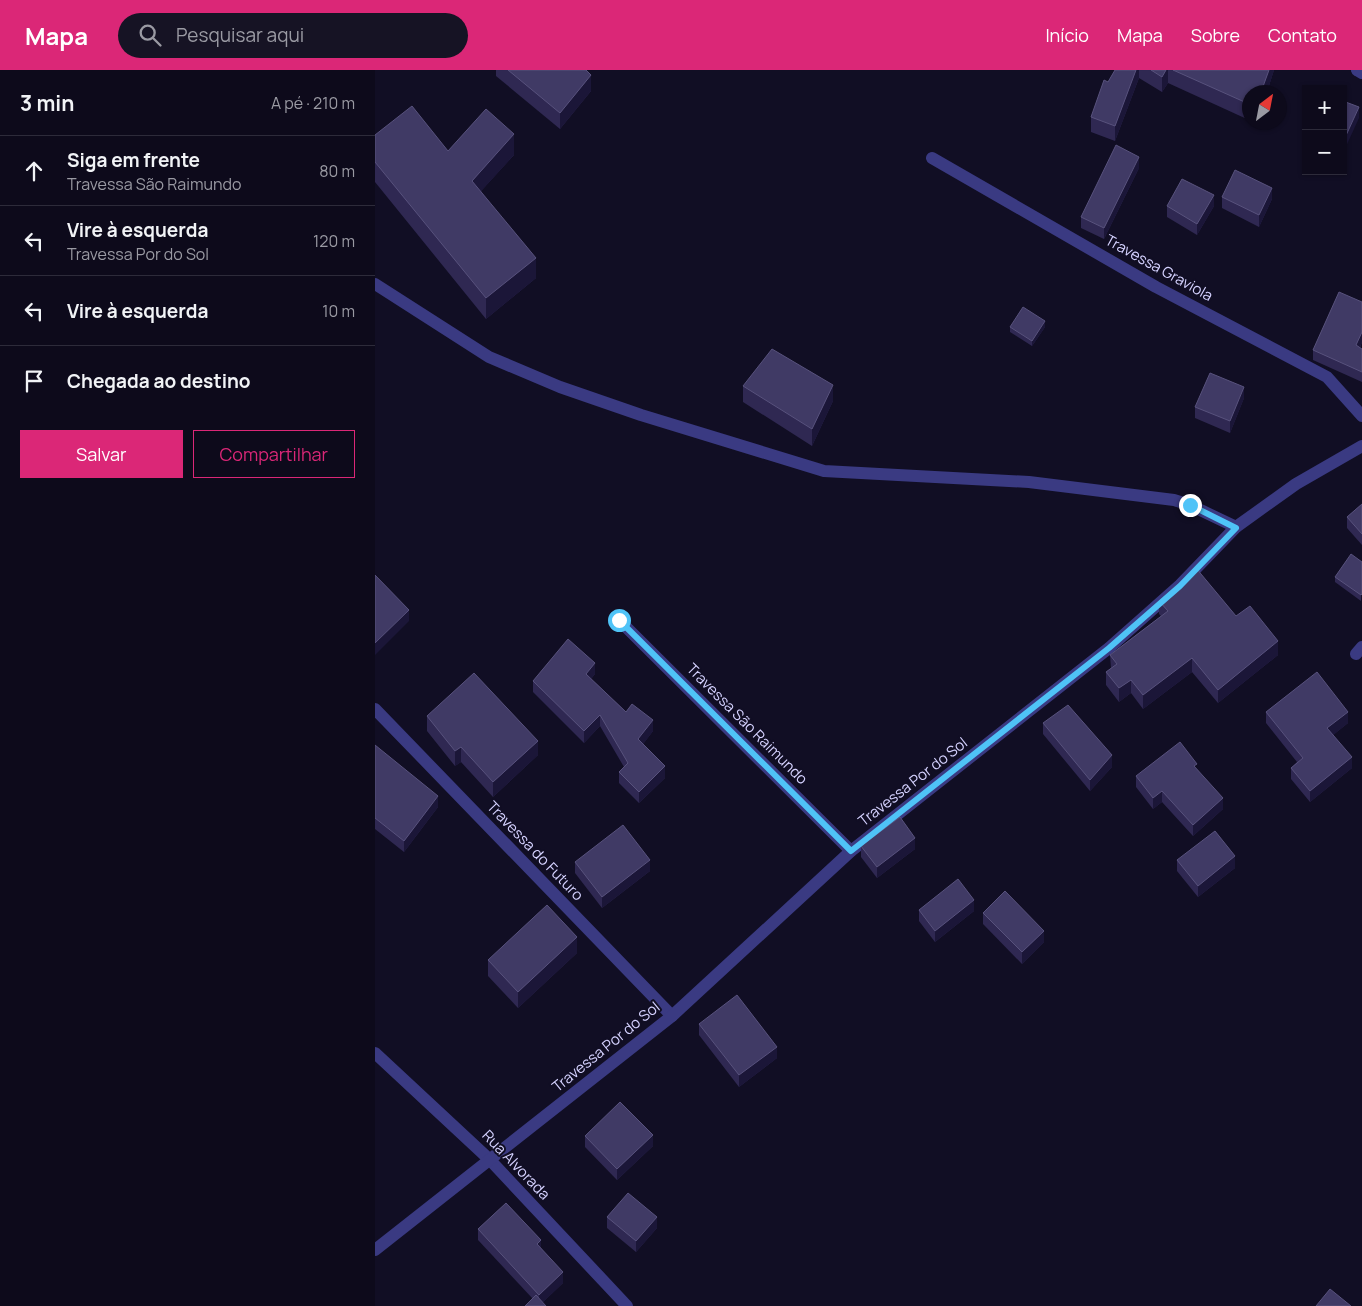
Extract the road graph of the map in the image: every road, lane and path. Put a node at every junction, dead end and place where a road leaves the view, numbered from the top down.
1 (1357, 70) edge
2 (1362, 73) edge
3 (931, 158) dead end
4 (375, 284) edge
5 (1362, 416) edge
6 (1362, 446) edge
7 (1236, 528) junction
8 (619, 620) dead end
9 (375, 709) edge
10 (851, 851) junction
11 (672, 1016) junction
12 (375, 1053) edge
13 (490, 1160) junction
14 (375, 1250) edge
15 (627, 1306) edge

1 - 2 street
3 - 5 street, Travessa Graviola
4 - 7 street
6 - 7 street, Travessa Por do Sol
7 - 10 street, Travessa Por do Sol
8 - 10 street, Travessa São Raimundo
9 - 11 street, Travessa do Futuro
10 - 11 street, Travessa Por do Sol
11 - 13 street, Travessa Por do Sol
12 - 13 street, Rua Alvorada
13 - 14 street, Travessa Por do Sol
13 - 15 street, Rua Alvorada

